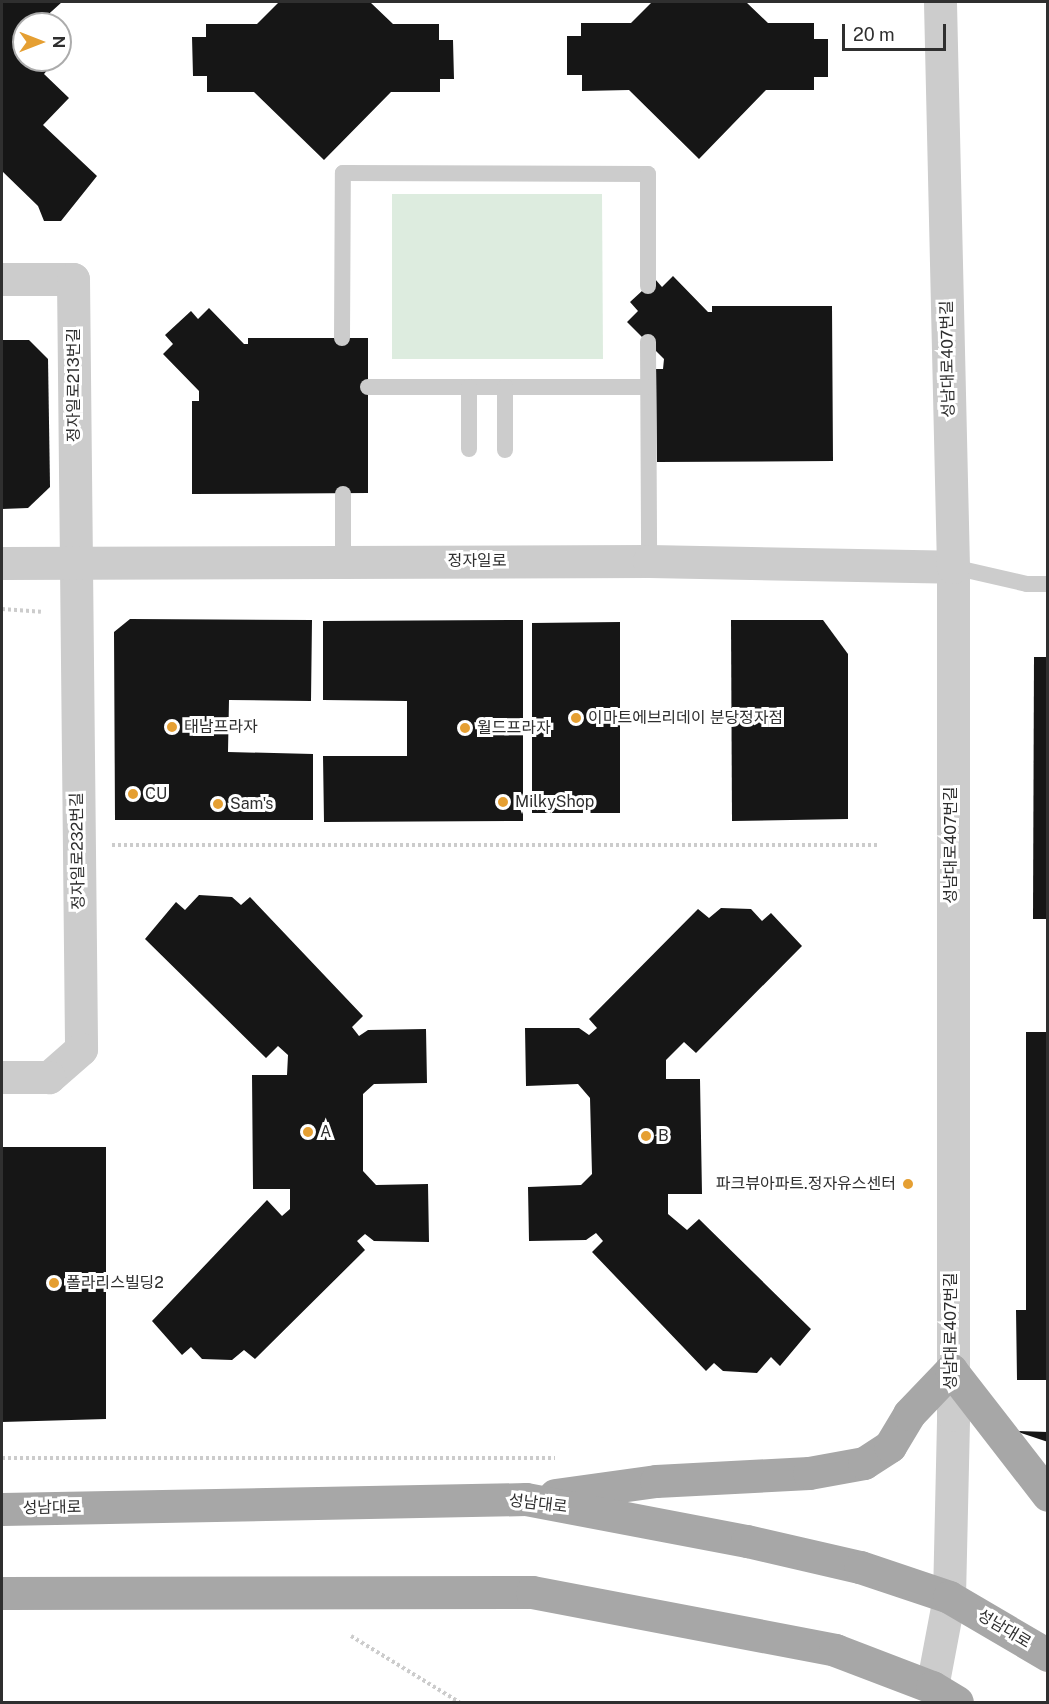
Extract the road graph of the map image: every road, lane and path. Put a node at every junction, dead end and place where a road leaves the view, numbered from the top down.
1 (940, 2) edge
2 (2, 279) edge
3 (648, 286) dead end
4 (342, 338) dead end
5 (648, 342) dead end
6 (368, 387) dead end
7 (470, 387) junction
8 (505, 387) junction
9 (648, 387) junction
10 (470, 449) dead end
11 (505, 450) dead end
12 (343, 494) dead end
13 (343, 561) junction
14 (649, 561) junction
15 (2, 563) edge
16 (74, 563) junction
17 (952, 567) junction
18 (1047, 584) edge
19 (2, 609) edge
20 (75, 617) junction
21 (78, 845) junction
22 (877, 845) dead end
23 (2, 1077) edge
24 (951, 1370) junction
25 (2, 1458) edge
26 (564, 1458) dead end
27 (1047, 1496) edge
28 (526, 1499) junction
29 (2, 1509) edge
30 (2, 1593) edge
31 (949, 1597) junction
32 (351, 1636) dead end
33 (1047, 1655) edge
34 (945, 1695) edge
35 (459, 1702) edge

1 - 17 street, 성남대로407번길
2 - 16 street, 정자일로213번길
3 - 4 lane
5 - 9 lane
6 - 7 lane
7 - 8 lane
7 - 10 lane
8 - 9 lane
8 - 11 lane
9 - 14 lane
12 - 13 lane
13 - 14 street, 정자일로
13 - 16 street, 정자일로
14 - 17 street, 정자일로
15 - 16 street, 정자일로
16 - 20 street, 정자일로232번길
17 - 18 lane
17 - 24 street, 성남대로407번길
19 - 20 path
20 - 21 street, 정자일로232번길
21 - 22 path
21 - 23 street, 정자일로232번길
24 - 27 main road
24 - 28 main road
24 - 31 street, 성남대로407번길
25 - 26 path
28 - 29 main road, 성남대로
28 - 31 main road, 성남대로
30 - 34 main road
31 - 33 main road, 성남대로
31 - 34 street, 성남대로407번길
32 - 35 path

